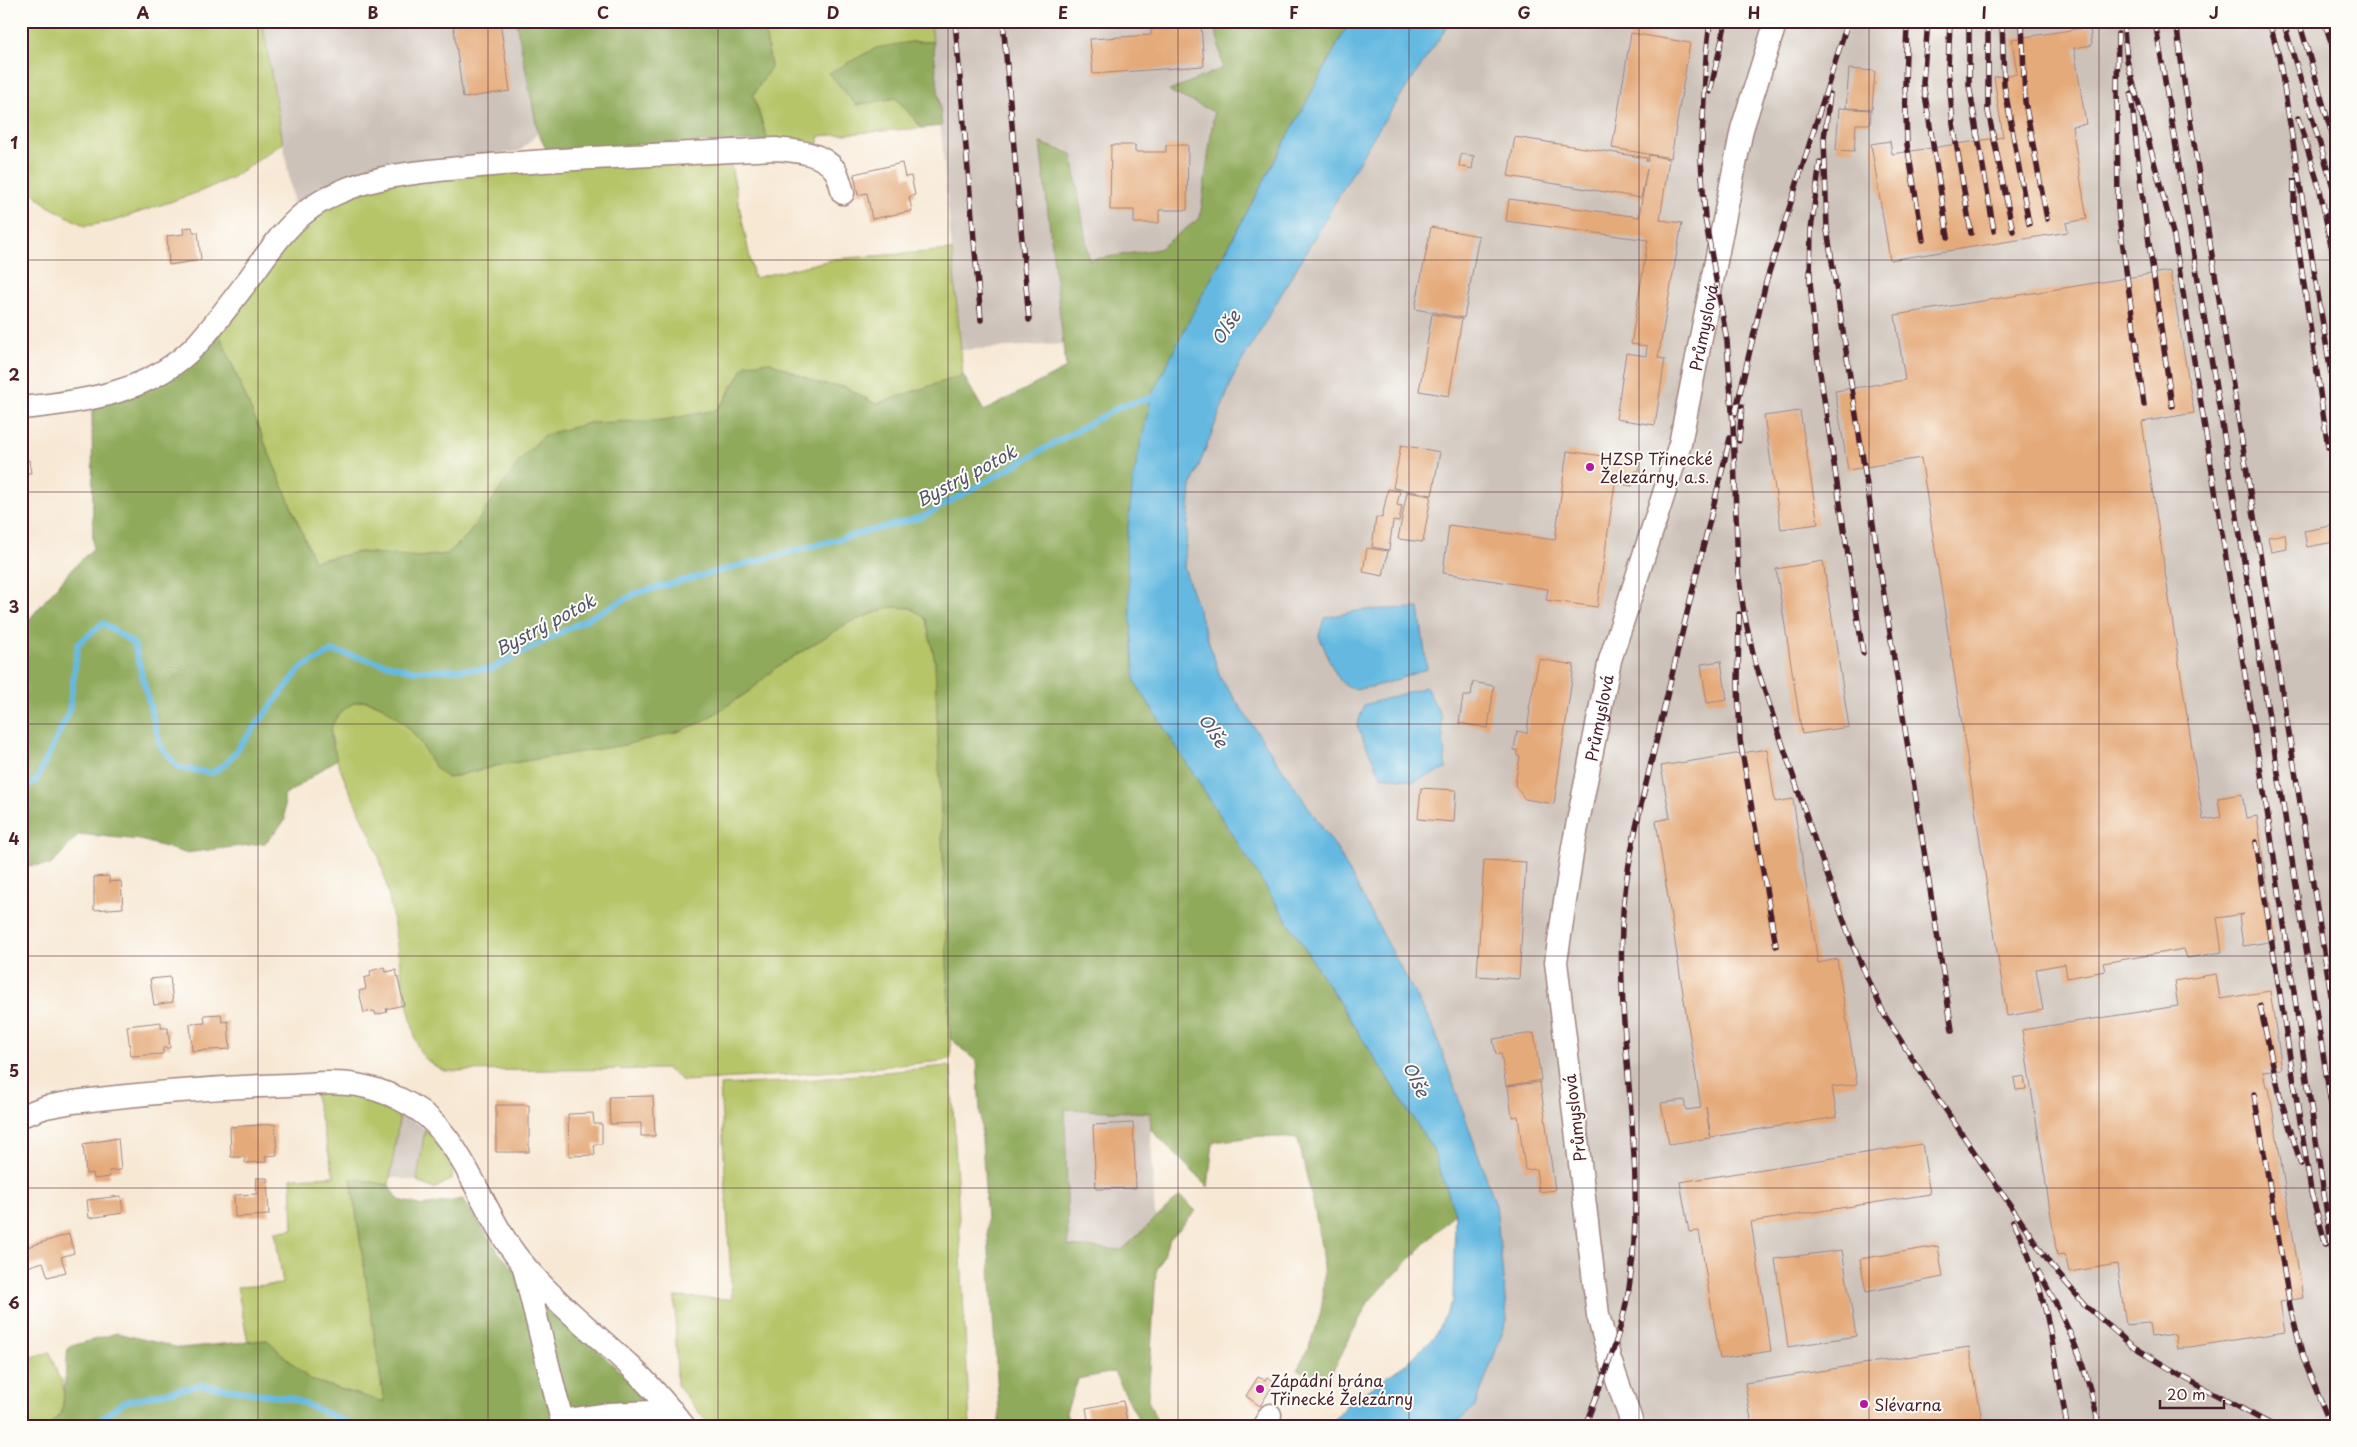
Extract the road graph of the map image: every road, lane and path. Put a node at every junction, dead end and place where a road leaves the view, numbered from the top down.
1 (1776, 21) edge
2 (843, 193) dead end
3 (21, 408) edge
4 (21, 1116) edge
5 (522, 1264) junction
6 (678, 1418) edge
7 (561, 1423) edge
8 (1633, 1426) edge

1 - 8 street, Průmyslová
2 - 3 street
4 - 5 street
5 - 6 street
5 - 7 street
6 - 7 street

